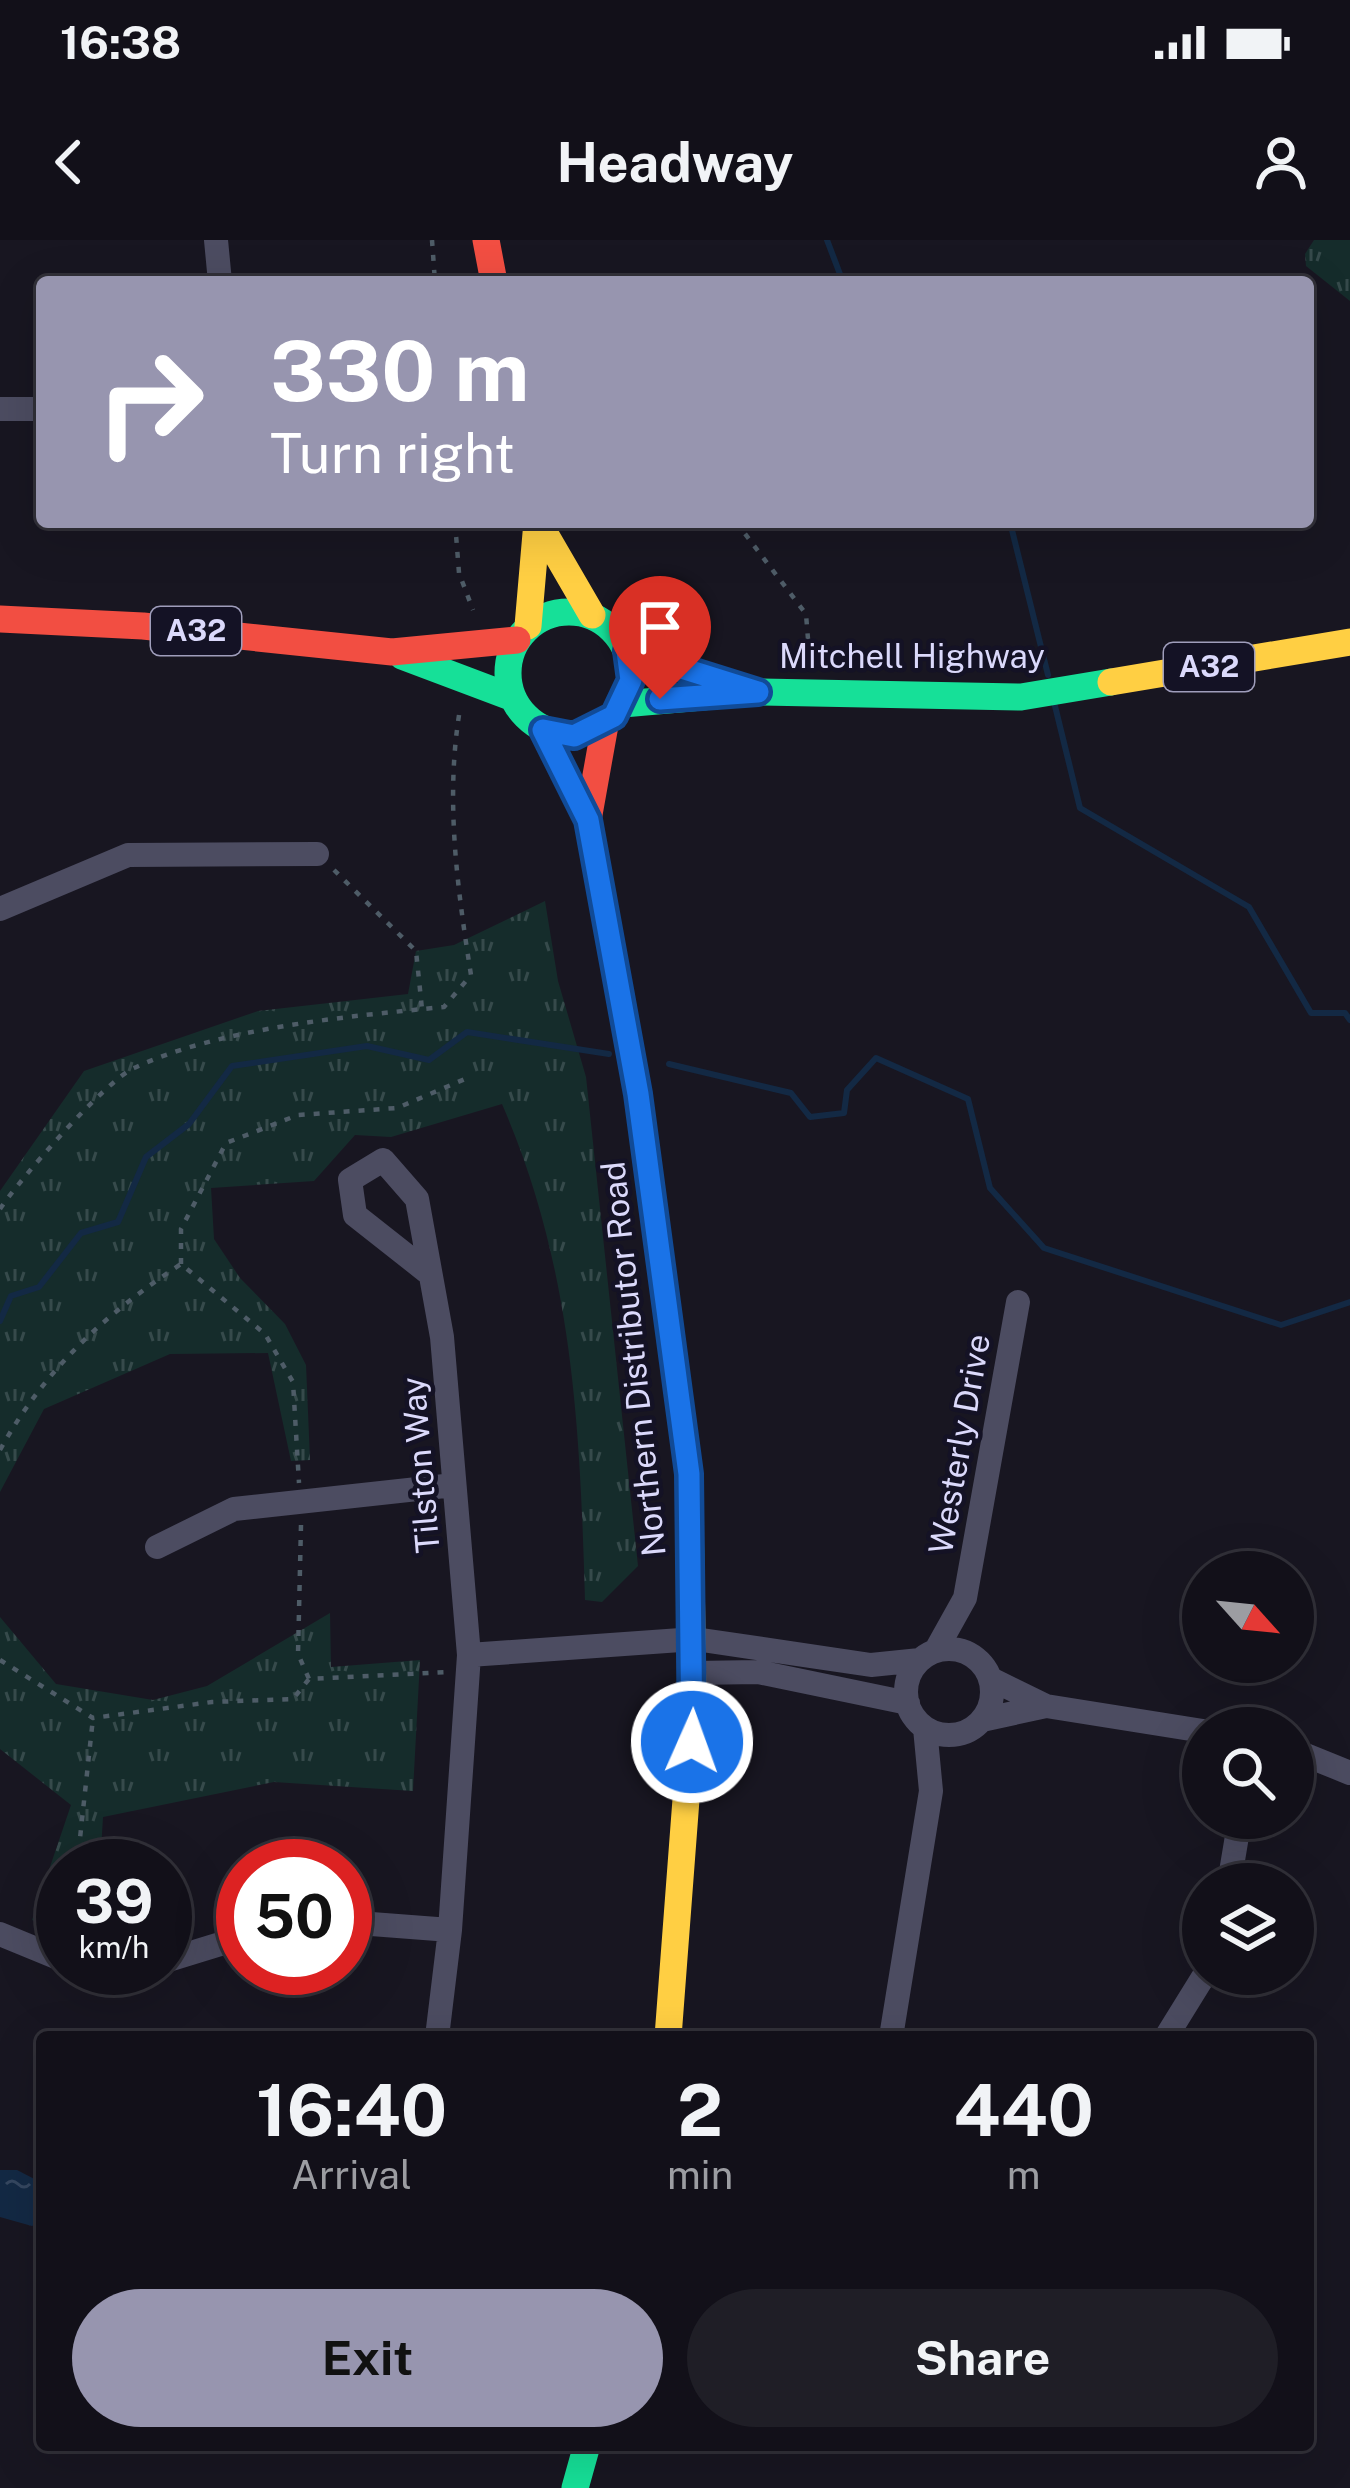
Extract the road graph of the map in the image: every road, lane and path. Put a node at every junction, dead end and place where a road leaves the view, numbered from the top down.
1 (216, 240) edge
2 (432, 240) edge
3 (486, 240) edge
4 (219, 276) edge
5 (435, 276) edge
6 (493, 276) edge
7 (0, 409) edge
8 (36, 409) edge
9 (456, 528) edge
10 (537, 528) edge
11 (541, 528) edge
12 (741, 528) edge
13 (592, 615) junction
14 (0, 619) edge
15 (522, 633) junction
16 (1350, 642) edge
17 (475, 644) junction
18 (627, 651) junction
19 (392, 652) junction
20 (465, 680) junction
21 (758, 692) junction
22 (807, 694) junction
23 (511, 697) junction
24 (614, 714) junction
25 (543, 730) junction
26 (588, 820) junction
27 (317, 854) joint
28 (0, 909) edge
29 (422, 1009) junction
30 (465, 1079) dead end
31 (0, 1209) edge
32 (181, 1264) junction
33 (426, 1271) dead end
34 (1018, 1302) dead end
35 (0, 1450) edge
36 (454, 1485) junction
37 (299, 1502) junction
38 (158, 1547) dead end
39 (965, 1598) junction
40 (694, 1639) junction
41 (928, 1655) junction
42 (974, 1656) junction
43 (0, 1660) edge
44 (468, 1663) junction
45 (694, 1672) junction
46 (309, 1678) junction
47 (991, 1679) junction
48 (908, 1703) junction
49 (1046, 1706) junction
50 (94, 1718) junction
51 (925, 1727) junction
52 (971, 1727) junction
53 (1182, 1727) edge
54 (1314, 1758) edge
55 (1350, 1773) edge
56 (931, 1791) junction
57 (80, 1839) edge
58 (372, 1924) edge
59 (450, 1930) junction
60 (0, 1934) edge
61 (36, 1949) edge
62 (1192, 1995) edge
63 (437, 2031) edge
64 (668, 2031) edge
65 (892, 2031) edge
66 (1170, 2031) edge
67 (584, 2451) edge
68 (574, 2488) edge

1 - 4 street
2 - 5 path
3 - 6 main road
7 - 8 street
9 - 17 path
10 - 15 main road
11 - 13 main road
12 - 22 path
13 - 15 main road, A32
13 - 18 main road, A32
14 - 19 main road, A32
15 - 17 main road, A32
15 - 23 main road
16 - 22 main road, Mitchell Highway / A32
17 - 19 main road, A32
18 - 21 main road, Mitchell Highway / A32
18 - 24 main road
19 - 20 main road, A32
20 - 23 main road, A32
20 - 29 path
21 - 22 main road, Mitchell Highway / A32
21 - 24 main road, Mitchell Highway / A32
23 - 25 main road, A32
24 - 25 main road, A32
24 - 26 main road, Northern Distributor Road
25 - 26 main road, Northern Distributor Road
26 - 40 main road, Northern Distributor Road
27 - 28 street
27 - 29 path
29 - 31 path
30 - 32 path
32 - 35 path
32 - 37 path
33 - 36 street, Tilston Way
34 - 39 street, Westerly Drive
36 - 37 street
36 - 44 street, Tilston Way
37 - 38 street
37 - 46 path
39 - 41 street, Westerly Drive
39 - 42 street, Westerly Drive
40 - 41 street
40 - 44 street
40 - 45 main road, Northern Distributor Road
41 - 42 street
41 - 48 street
42 - 47 street
43 - 50 path
44 - 46 path
44 - 59 street, Tilston Way
45 - 48 street
45 - 64 main road, Northern Distributor Road
46 - 50 path
47 - 49 street
47 - 52 street
48 - 51 street
49 - 52 street
49 - 53 street
50 - 57 path
51 - 52 street
51 - 56 street
52 - 56 street
54 - 55 street
56 - 65 street
58 - 59 street
59 - 63 street, Tilston Way
60 - 61 street
62 - 66 street
67 - 68 main road

